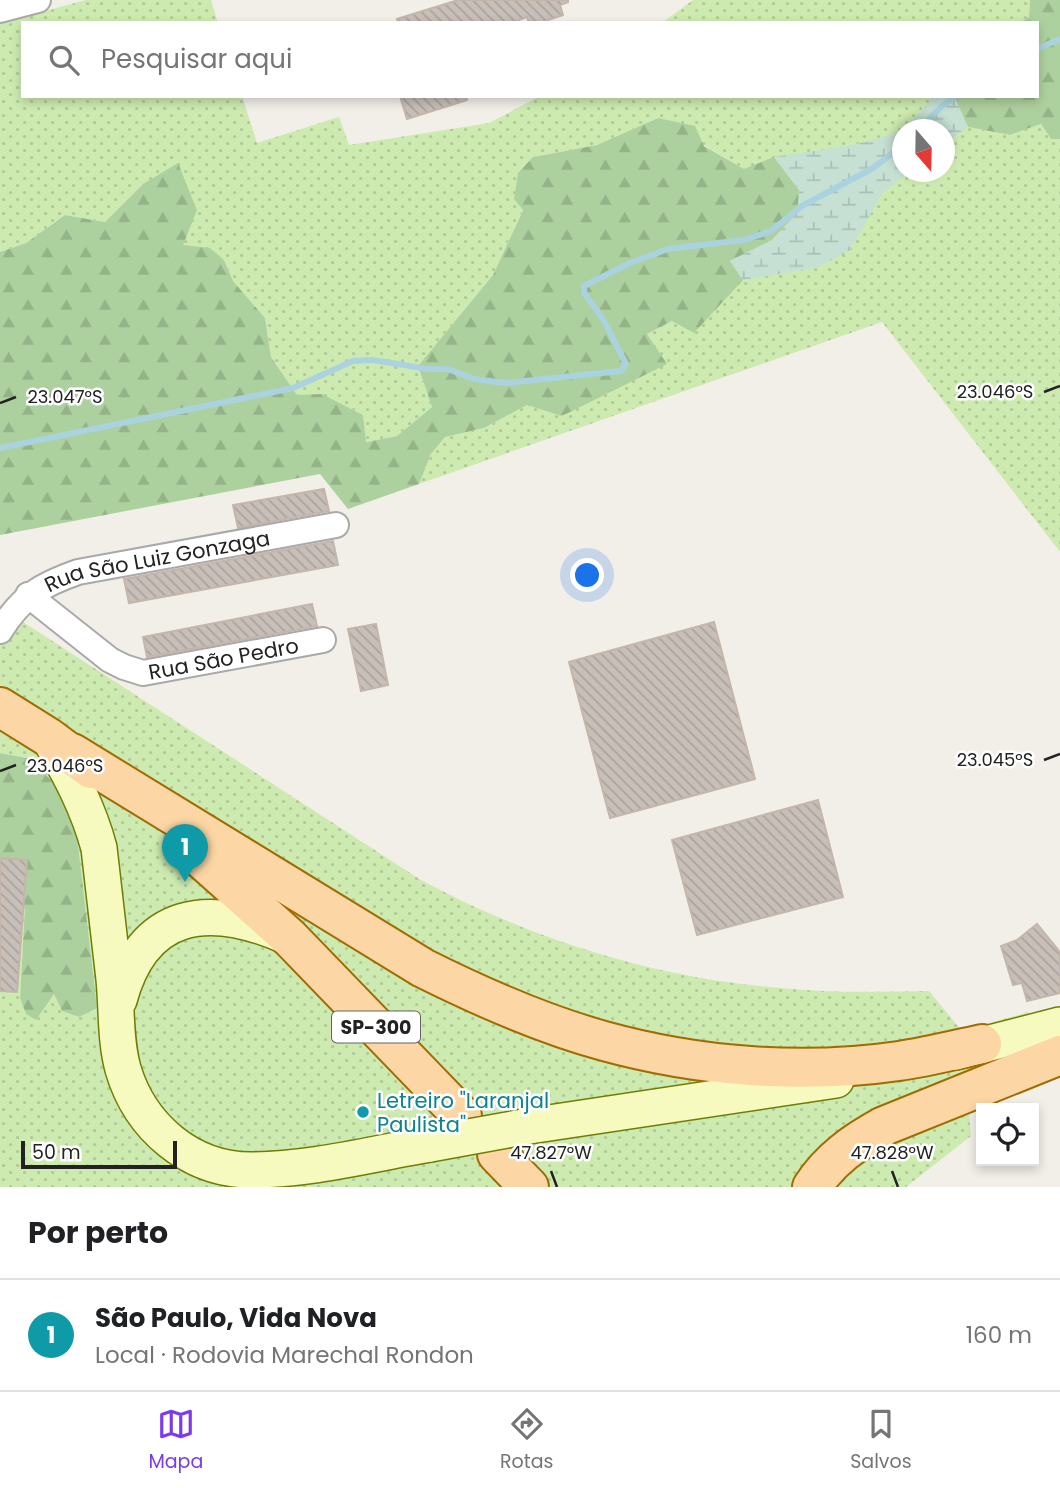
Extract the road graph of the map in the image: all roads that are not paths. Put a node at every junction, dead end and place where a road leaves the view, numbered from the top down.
1 (38, 0) edge
2 (0, 10) edge
3 (337, 525) dead end
4 (28, 595) junction
5 (0, 631) edge
6 (323, 640) dead end
7 (0, 707) edge
8 (60, 745) junction
9 (290, 938) junction
10 (117, 1007) junction
11 (1060, 1025) edge
12 (982, 1044) junction
13 (1060, 1055) edge
14 (461, 1116) dead end
15 (497, 1154) dead end
16 (528, 1187) edge
17 (812, 1187) edge

1 - 2 street
3 - 4 street, Rua São Luiz Gonzaga
4 - 5 street, Rua São Luiz Gonzaga
4 - 6 street, Rua São Pedro
7 - 8 main road, SP-300
8 - 9 main road, SP-300
8 - 10 main road
8 - 12 main road
9 - 10 main road
9 - 14 main road, SP-300
10 - 12 main road, bridge
11 - 12 main road
13 - 17 main road
15 - 16 main road

